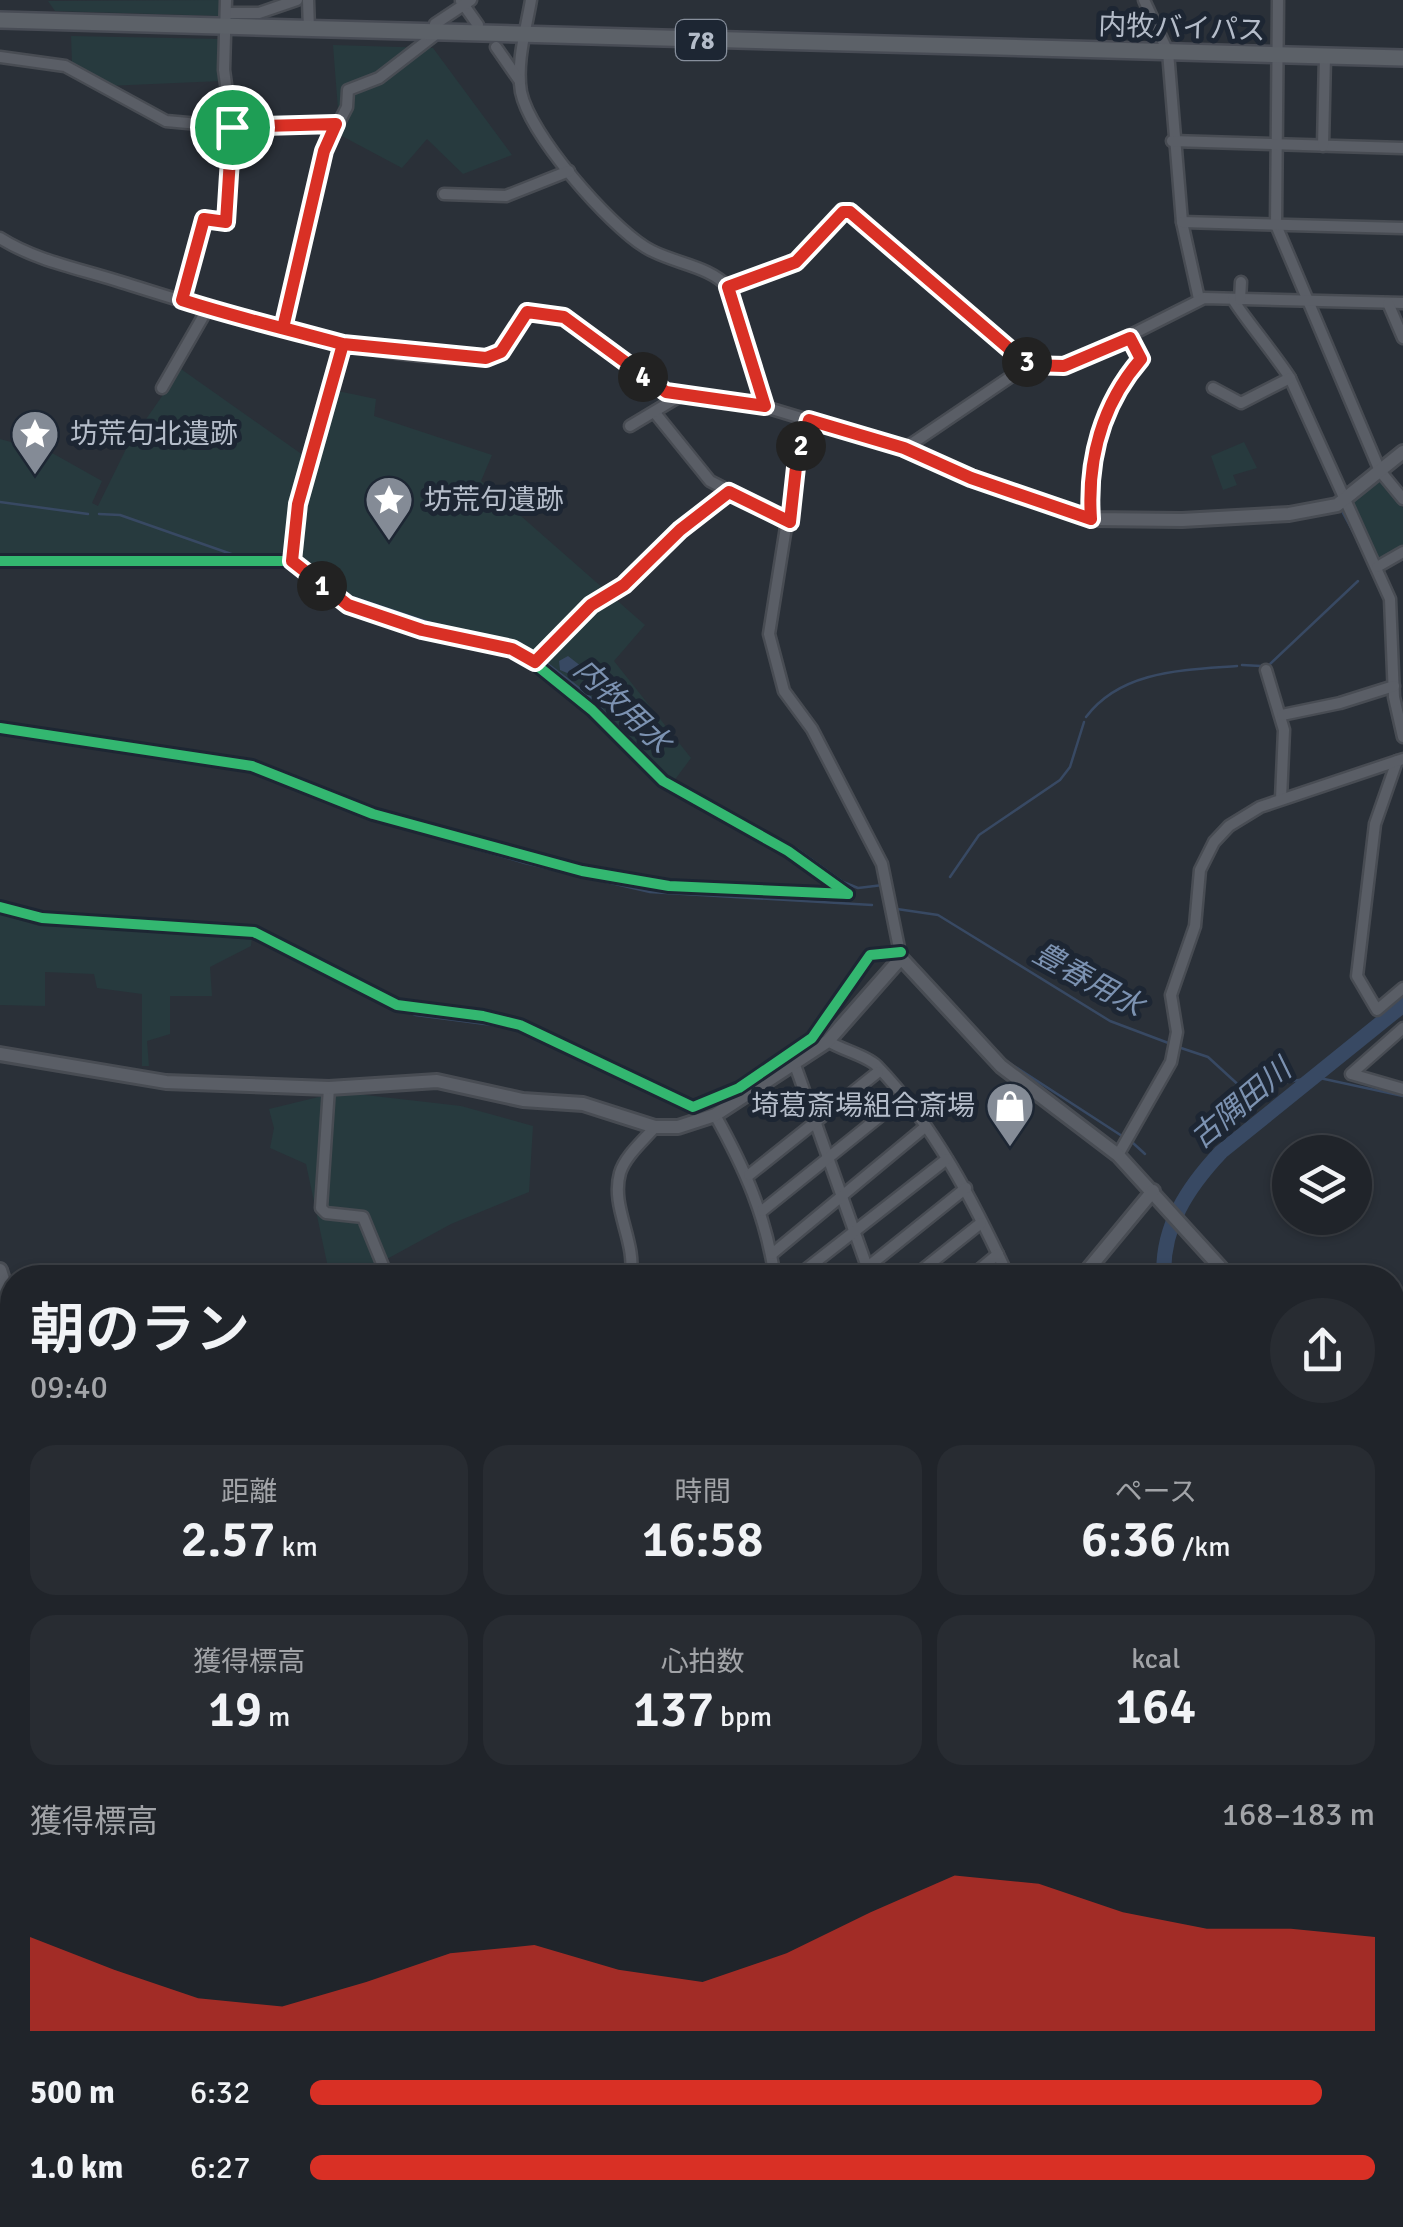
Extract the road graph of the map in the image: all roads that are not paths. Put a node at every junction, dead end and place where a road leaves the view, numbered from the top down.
1 (226, 0) edge
2 (297, 0) edge
3 (308, 0) edge
4 (531, 0) edge
5 (1144, 0) edge
6 (1278, 0) edge
7 (465, 2) edge
8 (0, 20) edge
9 (227, 20) junction
10 (478, 24) dead end
11 (436, 29) junction
12 (309, 30) junction
13 (525, 36) junction
14 (496, 47) dead end
15 (1168, 52) junction
16 (1277, 55) junction
17 (0, 56) edge
18 (1326, 56) junction
19 (1403, 58) edge
20 (520, 80) junction
21 (336, 124) junction
22 (232, 127) junction
23 (1172, 141) junction
24 (1277, 143) junction
25 (1323, 146) junction
26 (1403, 148) edge
27 (569, 170) junction
28 (444, 194) dead end
29 (1182, 222) junction
30 (1276, 225) junction
31 (1403, 228) edge
32 (0, 238) edge
33 (1240, 282) dead end
34 (728, 287) junction
35 (182, 300) junction
36 (1200, 300) junction
37 (1237, 300) junction
38 (1309, 302) junction
39 (1388, 303) junction
40 (1403, 303) edge
41 (208, 308) junction
42 (283, 328) junction
43 (1130, 338) junction
44 (1403, 338) edge
45 (343, 344) junction
46 (1028, 365) junction
47 (1290, 378) junction
48 (162, 388) dead end
49 (1213, 388) dead end
50 (680, 396) junction
51 (765, 406) junction
52 (655, 413) junction
53 (809, 420) junction
54 (630, 426) dead end
55 (904, 448) junction
56 (1403, 452) edge
57 (1380, 471) junction
58 (729, 492) junction
59 (1403, 499) edge
60 (1343, 503) junction
61 (1091, 519) junction
62 (790, 522) junction
63 (1403, 552) edge
64 (292, 556) dead end
65 (1377, 567) junction
66 (538, 659) dead end
67 (1266, 670) dead end
68 (1397, 676) edge
69 (1282, 715) junction
70 (1403, 738) edge
71 (1400, 760) edge
72 (1281, 799) junction
73 (901, 958) junction
74 (1403, 988) edge
75 (1403, 1028) edge
76 (828, 1041) junction
77 (0, 1054) edge
78 (795, 1065) junction
79 (878, 1072) junction
80 (329, 1088) junction
81 (1403, 1089) edge
82 (904, 1097) junction
83 (715, 1114) junction
84 (815, 1123) junction
85 (655, 1127) junction
86 (925, 1127) junction
87 (1118, 1155) junction
88 (828, 1158) junction
89 (947, 1159) junction
90 (749, 1175) junction
91 (966, 1188) junction
92 (1154, 1191) junction
93 (842, 1196) junction
94 (762, 1211) junction
95 (982, 1222) junction
96 (854, 1231) junction
97 (772, 1254) junction
98 (998, 1254) junction
99 (383, 1265) edge
100 (632, 1265) edge
101 (774, 1265) edge
102 (811, 1265) edge
103 (866, 1265) edge
104 (877, 1265) edge
105 (928, 1265) edge
106 (984, 1265) edge
107 (1003, 1265) edge
108 (1091, 1265) edge
109 (1219, 1265) edge

1 - 9 street
2 - 9 street
3 - 12 street
4 - 13 street
5 - 15 street
6 - 16 street
7 - 10 street
7 - 11 street
8 - 9 main road, 内牧バイパス / 78
9 - 12 main road, 内牧バイパス / 78
9 - 22 street
11 - 12 main road, 内牧バイパス / 78
11 - 13 main road, 内牧バイパス / 78
11 - 21 street
13 - 15 main road, 内牧バイパス / 78
13 - 20 street
14 - 20 street
15 - 16 main road, 内牧バイパス / 78
15 - 23 street
16 - 18 main road, 内牧バイパス / 78
16 - 24 street
17 - 22 street
18 - 19 main road, 内牧バイパス / 78
18 - 25 street
20 - 27 street
21 - 22 street
21 - 42 street
22 - 35 street
23 - 24 street
23 - 29 street
24 - 25 street
24 - 30 street
25 - 26 street
27 - 28 street
27 - 34 street
29 - 30 street
29 - 36 street
30 - 31 street
30 - 38 street
32 - 35 street
33 - 37 street
34 - 46 street
34 - 51 street
35 - 41 street
36 - 37 street
36 - 43 street
37 - 38 street
37 - 47 street
38 - 39 street
38 - 57 street
39 - 40 street
39 - 44 street
41 - 42 street
41 - 48 street
42 - 45 street
43 - 46 street
43 - 61 street
45 - 50 street
45 - 64 street
46 - 55 street
47 - 49 street
47 - 60 street
50 - 51 street
50 - 52 street
51 - 53 street
52 - 54 street
52 - 58 street
53 - 55 street
53 - 62 street
55 - 61 street
56 - 57 street
57 - 59 street
57 - 60 street
58 - 62 street
58 - 66 street
60 - 61 street
60 - 65 street
62 - 73 street
63 - 65 street
65 - 68 street
67 - 69 street
68 - 69 street
68 - 70 street
69 - 72 street
71 - 72 street
71 - 74 street
72 - 87 street
73 - 76 street
73 - 87 street
75 - 81 street
76 - 78 street
76 - 79 street
77 - 80 street
78 - 83 street
78 - 84 street
79 - 82 street
79 - 84 street
80 - 85 street
80 - 99 street
82 - 86 street
82 - 88 street
83 - 85 street
83 - 90 street
84 - 88 street
84 - 90 street
85 - 100 street
86 - 89 street
86 - 93 street
87 - 92 street
88 - 93 street
88 - 94 street
89 - 91 street
89 - 96 street
90 - 94 street
91 - 95 street
91 - 104 street
92 - 108 street
92 - 109 street
93 - 96 street
93 - 97 street
94 - 97 street
95 - 98 street
95 - 105 street
96 - 102 street
96 - 103 street
97 - 101 street
98 - 106 street
98 - 107 street

